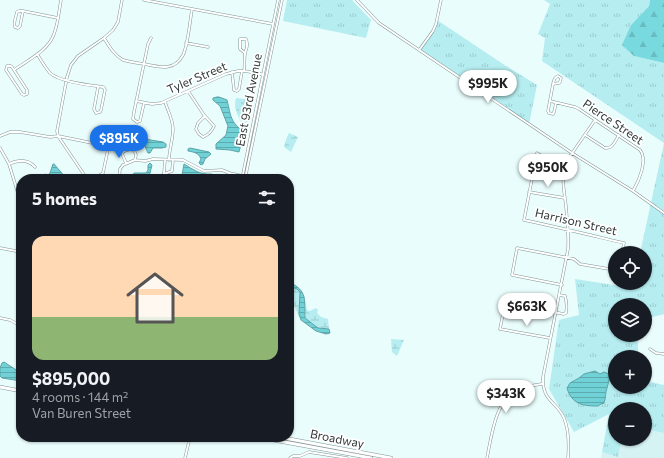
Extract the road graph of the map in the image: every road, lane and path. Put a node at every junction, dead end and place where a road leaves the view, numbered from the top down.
1 (62, 0) edge
2 (122, 0) edge
3 (144, 0) edge
4 (278, 0) edge
5 (282, 0) edge
6 (357, 0) edge
7 (441, 0) edge
8 (192, 9) junction
9 (23, 11) junction
10 (58, 18) junction
11 (273, 24) junction
12 (277, 25) junction
13 (104, 38) junction
14 (151, 38) dead end
15 (186, 43) junction
16 (208, 47) dead end
17 (420, 50) junction
18 (245, 52) junction
19 (37, 54) junction
20 (143, 64) junction
21 (14, 70) junction
22 (243, 71) junction
23 (232, 72) junction
24 (263, 75) junction
25 (266, 77) junction
26 (66, 80) junction
27 (553, 84) dead end
28 (98, 86) junction
29 (188, 91) junction
30 (136, 101) junction
31 (550, 101) junction
32 (165, 102) junction
33 (144, 103) junction
34 (556, 103) junction
35 (205, 116) junction
36 (595, 120) junction
37 (585, 135) junction
38 (0, 136) edge
39 (58, 136) junction
40 (619, 136) junction
41 (0, 148) edge
42 (572, 153) junction
43 (137, 160) junction
44 (165, 160) junction
45 (169, 160) junction
46 (173, 160) junction
47 (126, 162) junction
48 (9, 164) junction
49 (35, 167) dead end
50 (564, 168) junction
51 (229, 173) joint
52 (84, 174) edge
53 (101, 174) edge
54 (119, 174) edge
55 (164, 174) joint
56 (232, 174) edge
57 (243, 174) edge
58 (247, 174) edge
59 (16, 187) edge
60 (633, 191) junction
61 (529, 192) junction
62 (565, 198) junction
63 (664, 213) edge
64 (568, 229) junction
65 (623, 246) edge
66 (0, 248) edge
67 (16, 251) edge
68 (567, 257) junction
69 (608, 269) edge
70 (562, 285) junction
71 (559, 295) junction
72 (556, 312) junction
73 (0, 318) edge
74 (16, 323) edge
75 (550, 338) junction
76 (650, 349) dead end
77 (664, 354) edge
78 (543, 384) junction
79 (0, 387) edge
80 (16, 390) edge
81 (294, 440) edge
82 (189, 442) edge
83 (284, 442) edge
84 (185, 458) edge
85 (290, 458) edge
86 (347, 458) edge
87 (371, 458) edge
88 (391, 458) edge
89 (487, 458) edge
90 (568, 458) edge

1 - 10 street
2 - 13 street
3 - 8 street
4 - 11 street, East 93rd Avenue
5 - 12 street, East 93rd Avenue
6 - 17 street
7 - 17 street
8 - 11 street
8 - 15 street
9 - 9 street
9 - 10 street
10 - 19 street
11 - 12 street
11 - 24 street, East 93rd Avenue
12 - 25 street, East 93rd Avenue
13 - 20 street
13 - 26 street
14 - 20 street
15 - 16 street
15 - 20 street
17 - 42 street
18 - 18 street
18 - 22 street
19 - 21 street
19 - 26 street
20 - 30 street
21 - 21 street
22 - 23 street, Tyler Street
22 - 23 street
22 - 24 street, Tyler Street
23 - 29 street, Tyler Street
24 - 25 street, Tyler Street
24 - 57 street, East 93rd Avenue
25 - 58 street, East 93rd Avenue
26 - 28 street
26 - 39 street
27 - 31 street
28 - 28 street
29 - 32 street, Tyler Street
29 - 35 street
30 - 33 street, Tyler Street
30 - 33 street
31 - 34 street, Pierce Street
31 - 34 street
32 - 33 street, Tyler Street
32 - 45 street
34 - 36 street, Pierce Street
35 - 35 street
36 - 37 street
36 - 40 street, Pierce Street
37 - 40 street
37 - 42 street
38 - 39 street
39 - 52 street
39 - 53 street
40 - 60 street, Pierce Street
41 - 48 street
42 - 50 street
42 - 60 street
43 - 44 street
43 - 47 street
43 - 47 street
44 - 45 street
44 - 55 street
45 - 46 street
46 - 51 street
46 - 55 street
47 - 54 street
48 - 49 street
48 - 59 street
50 - 61 street
50 - 62 street
51 - 56 street
60 - 63 street
61 - 62 street
61 - 64 street, Harrison Street
62 - 64 street
64 - 65 street, Harrison Street
64 - 68 street
66 - 67 street
68 - 69 street
68 - 70 street
68 - 70 street
70 - 71 street
71 - 72 street
71 - 72 street
72 - 75 street
72 - 75 street
73 - 74 street
75 - 78 street
76 - 77 street
78 - 89 street
78 - 90 street
79 - 80 main road
81 - 88 main road, Broadway
82 - 84 street
83 - 87 main road, Broadway
85 - 86 street

